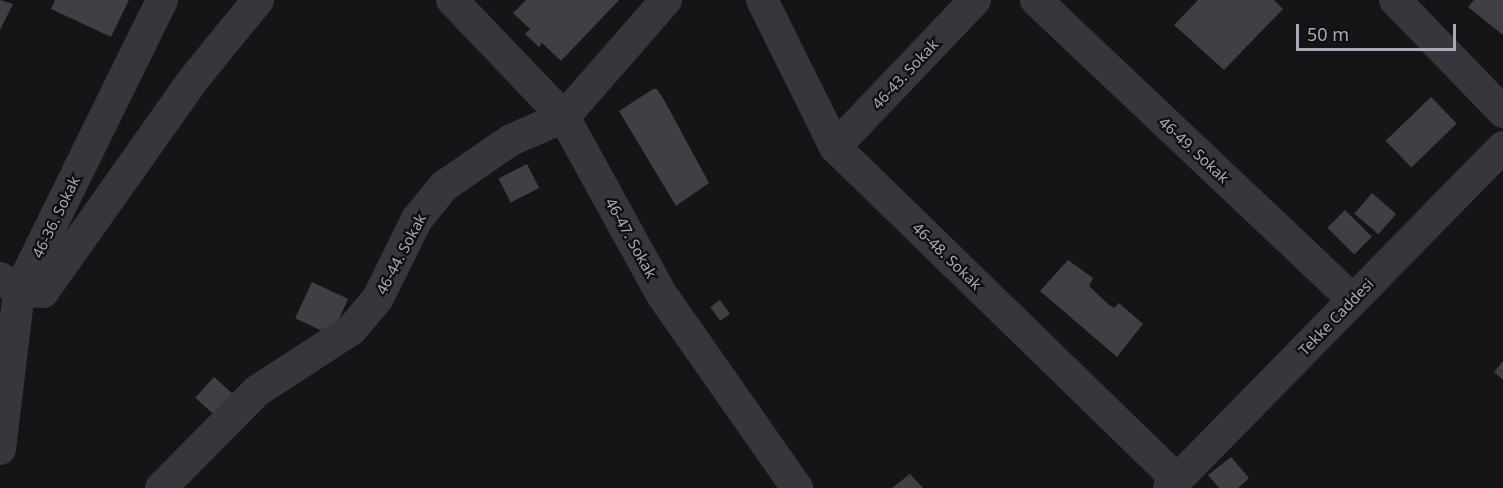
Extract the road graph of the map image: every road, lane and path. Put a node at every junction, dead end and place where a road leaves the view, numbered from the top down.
1 (162, 0) edge
2 (258, 0) edge
3 (452, 0) edge
4 (666, 0) edge
5 (762, 0) edge
6 (975, 0) edge
7 (1036, 0) edge
8 (1395, 0) edge
9 (1503, 112) edge
10 (564, 117) junction
11 (835, 147) junction
12 (1503, 147) edge
13 (10, 285) edge
14 (1353, 300) junction
15 (0, 449) edge
16 (1173, 484) edge
17 (161, 488) edge
18 (797, 488) edge

1 - 13 street, 46-36. Sokak
2 - 13 street
3 - 10 street, 46-47. Sokak
4 - 10 street, 46-44. Sokak
5 - 11 street, 46-48. Sokak
6 - 11 street, 46-43. Sokak
7 - 14 street, 46-49. Sokak
8 - 9 street
10 - 17 street, 46-44. Sokak
10 - 18 street, 46-47. Sokak
11 - 16 street, 46-48. Sokak
12 - 14 street, Tekke Caddesi
13 - 15 street, 46-36. Sokak
14 - 16 street, Tekke Caddesi

